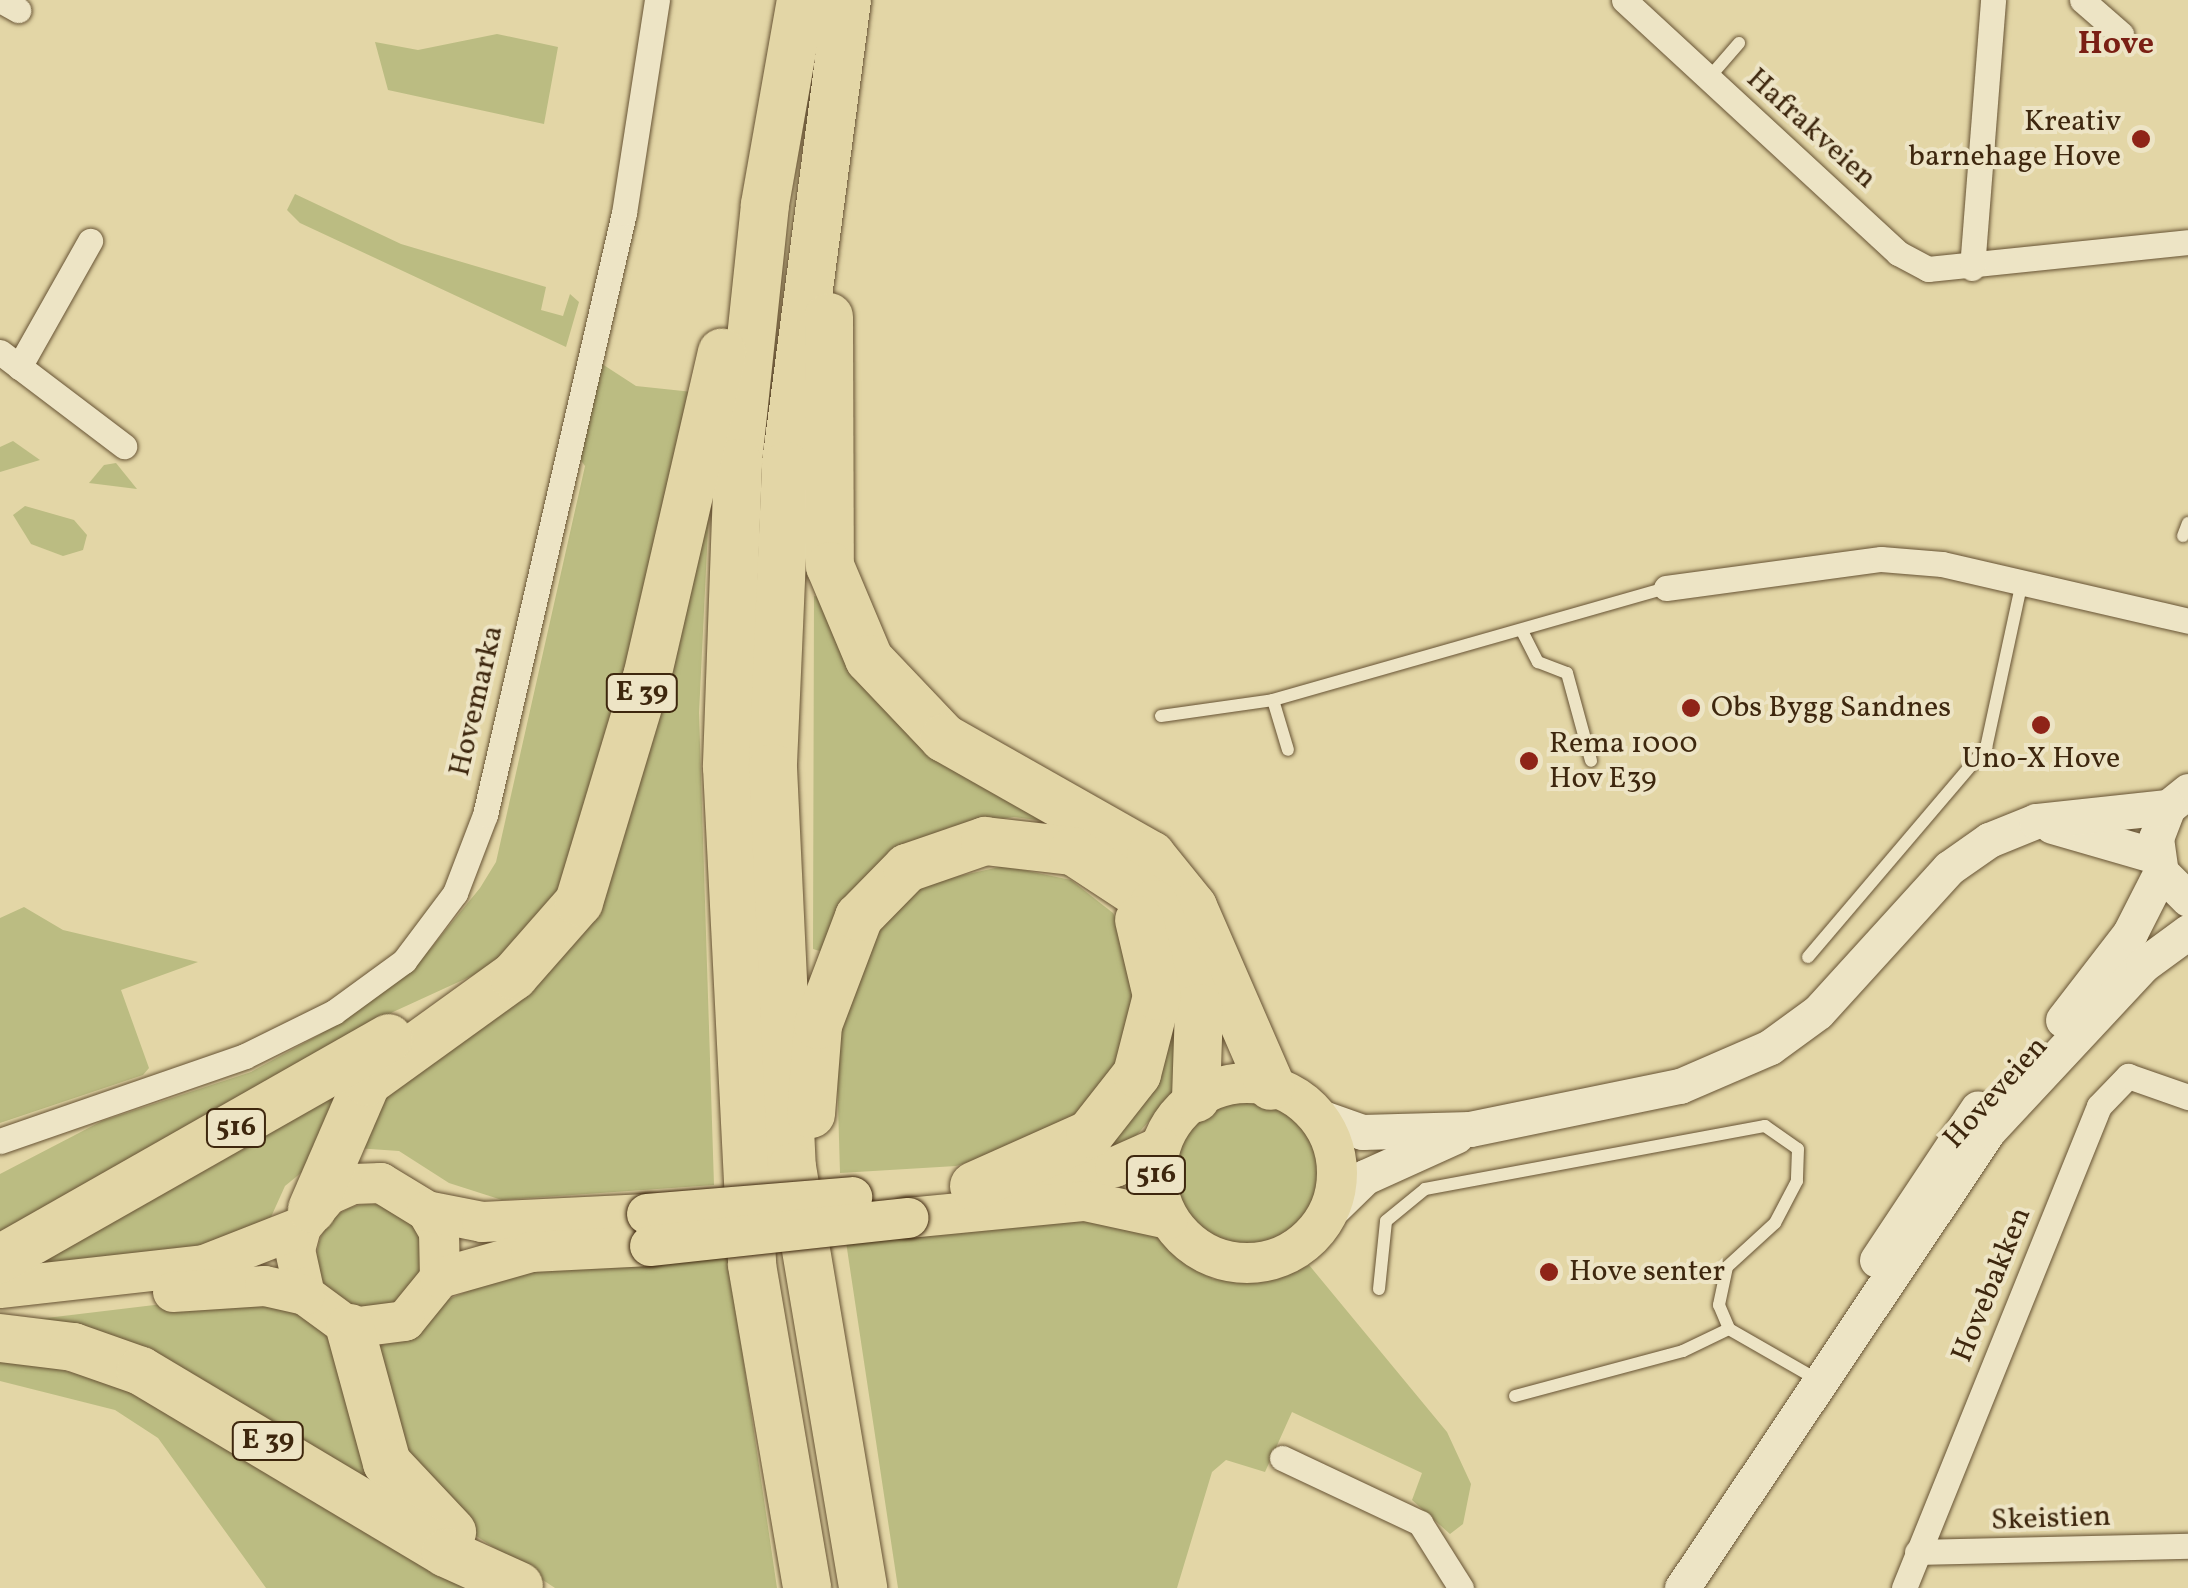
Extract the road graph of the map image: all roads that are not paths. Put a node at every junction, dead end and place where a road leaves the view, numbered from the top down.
1 (656, 0) edge
2 (801, 0) edge
3 (847, 0) edge
4 (1624, 0) edge
5 (1992, 0) edge
6 (2082, 0) edge
7 (2121, 34) dead end
8 (1739, 43) dead end
9 (786, 73) junction
10 (1707, 80) junction
11 (828, 108) junction
12 (90, 242) dead end
13 (2188, 242) edge
14 (1972, 268) junction
15 (10, 359) edge
16 (124, 446) dead end
17 (2022, 581) junction
18 (1666, 588) joint
19 (2188, 621) edge
20 (1522, 631) junction
21 (1273, 700) junction
22 (1161, 716) dead end
23 (1288, 750) dead end
24 (1591, 761) dead end
25 (2181, 791) edge
26 (2036, 822) junction
27 (2159, 864) junction
28 (1124, 884) junction
29 (2188, 899) edge
30 (753, 910) junction
31 (2188, 932) edge
32 (1808, 957) dead end
33 (473, 998) junction
34 (1271, 1086) junction
35 (2188, 1097) edge
36 (1196, 1098) junction
37 (1317, 1116) junction
38 (1470, 1129) junction
39 (0, 1140) edge
40 (1160, 1147) junction
41 (974, 1186) junction
42 (907, 1205) junction
43 (427, 1211) junction
44 (1327, 1214) junction
45 (306, 1218) junction
46 (1168, 1218) junction
47 (648, 1230) junction
48 (0, 1259) edge
49 (440, 1278) junction
50 (0, 1288) edge
51 (1379, 1288) dead end
52 (305, 1295) junction
53 (0, 1312) edge
54 (815, 1318) junction
55 (1853, 1326) junction
56 (350, 1328) junction
57 (1730, 1329) junction
58 (0, 1338) edge
59 (1818, 1380) junction
60 (1515, 1396) dead end
61 (1282, 1458) dead end
62 (2188, 1546) edge
63 (1917, 1552) junction
64 (520, 1587) edge
65 (807, 1588) edge
66 (864, 1588) edge
67 (1461, 1588) edge
68 (1682, 1588) edge
69 (1904, 1588) edge

1 - 39 street, Hovemarka
2 - 9 highway, E 39
3 - 11 highway, E 39
4 - 10 street, Hafrakveien
5 - 14 street
6 - 7 street
8 - 10 lane
9 - 30 highway, E 39
9 - 33 highway, E 39
10 - 14 street, Hafrakveien
11 - 30 highway, E 39
11 - 34 highway, E 39
12 - 15 street
13 - 14 street, Hafrakveien
15 - 16 street
17 - 18 street
17 - 19 street
17 - 32 lane
18 - 20 lane
20 - 21 lane
20 - 24 lane
21 - 22 lane
21 - 23 lane
25 - 26 main road
25 - 27 main road, Hoveveien
26 - 27 main road
26 - 38 main road
27 - 29 main road
27 - 55 main road, Hoveveien
28 - 36 highway, E 39
28 - 41 highway
28 - 54 highway, E 39
30 - 54 highway, E 39
30 - 65 highway, E 39
31 - 55 main road, Hoveveien
33 - 45 highway, E 39
33 - 48 highway, 516
34 - 36 main road
34 - 37 main road
35 - 63 street, Hovebakken
36 - 40 main road, 516
37 - 38 main road
37 - 44 main road
38 - 44 main road
40 - 41 main road, 516
40 - 46 main road, 516
41 - 42 main road, 516
42 - 46 main road, 516
42 - 47 main road, 516, bridge
43 - 45 main road, 516
43 - 47 main road, 516
43 - 49 main road
44 - 46 main road, 516
45 - 50 main road, 516
45 - 52 main road
47 - 49 main road, 516
49 - 56 main road
51 - 57 lane
52 - 53 main road
52 - 56 main road
54 - 66 highway, E 39
55 - 59 main road, Hoveveien
56 - 64 highway, E 39
57 - 59 lane
57 - 60 lane
58 - 64 highway, E 39
59 - 68 main road, Hoveveien
61 - 67 street
62 - 63 street, Skeistien
63 - 69 street, Hovebakken

